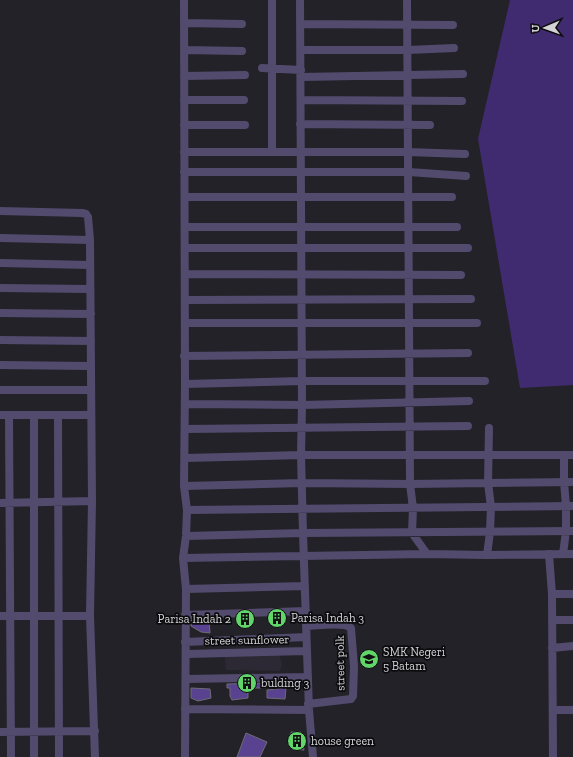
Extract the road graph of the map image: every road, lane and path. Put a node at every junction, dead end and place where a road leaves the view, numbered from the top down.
1 (184, 0) edge
2 (272, 0) edge
3 (300, 0) edge
4 (408, 0) edge
5 (184, 23) junction
6 (242, 24) dead end
7 (300, 24) junction
8 (408, 24) junction
9 (453, 24) dead end
10 (454, 48) dead end
11 (184, 50) junction
12 (301, 50) junction
13 (408, 50) junction
14 (242, 51) dead end
15 (262, 68) dead end
16 (272, 70) junction
17 (301, 74) junction
18 (462, 74) dead end
19 (245, 75) dead end
20 (184, 76) junction
21 (408, 76) junction
22 (184, 100) junction
23 (244, 100) dead end
24 (301, 100) junction
25 (408, 101) junction
26 (462, 101) dead end
27 (184, 124) junction
28 (245, 124) dead end
29 (300, 124) junction
30 (408, 125) junction
31 (430, 125) dead end
32 (184, 152) junction
33 (272, 152) junction
34 (300, 152) junction
35 (408, 152) junction
36 (465, 154) dead end
37 (184, 172) junction
38 (301, 172) junction
39 (409, 172) junction
40 (466, 176) dead end
41 (185, 197) junction
42 (301, 197) junction
43 (409, 197) junction
44 (452, 197) dead end
45 (0, 211) edge
46 (185, 227) junction
47 (302, 227) junction
48 (410, 227) junction
49 (457, 227) dead end
50 (0, 238) edge
51 (90, 240) junction
52 (185, 248) junction
53 (302, 248) junction
54 (410, 248) junction
55 (468, 248) dead end
56 (0, 263) edge
57 (90, 265) junction
58 (185, 274) junction
59 (302, 274) junction
60 (410, 274) junction
61 (461, 275) dead end
62 (0, 288) edge
63 (90, 289) junction
64 (302, 299) junction
65 (410, 299) junction
66 (471, 299) dead end
67 (185, 300) junction
68 (0, 313) edge
69 (90, 314) junction
70 (185, 323) junction
71 (302, 323) junction
72 (410, 323) junction
73 (477, 323) dead end
74 (0, 340) edge
75 (91, 340) junction
76 (410, 353) junction
77 (468, 353) dead end
78 (302, 354) junction
79 (184, 356) junction
80 (0, 365) edge
81 (91, 366) junction
82 (302, 381) junction
83 (410, 381) junction
84 (485, 381) dead end
85 (185, 384) junction
86 (0, 390) edge
87 (91, 390) junction
88 (469, 401) dead end
89 (411, 402) junction
90 (185, 404) junction
91 (302, 405) junction
92 (0, 415) edge
93 (34, 415) junction
94 (58, 415) junction
95 (91, 415) junction
96 (9, 416) junction
97 (468, 426) dead end
98 (411, 427) junction
99 (301, 428) junction
100 (489, 428) dead end
101 (185, 429) junction
102 (488, 454) junction
103 (301, 455) junction
104 (411, 455) junction
105 (564, 455) junction
106 (573, 455) edge
107 (185, 458) junction
108 (564, 482) junction
109 (573, 482) edge
110 (302, 483) junction
111 (488, 483) junction
112 (410, 484) junction
113 (184, 486) junction
114 (92, 501) junction
115 (34, 502) junction
116 (58, 502) junction
117 (0, 503) edge
118 (10, 503) junction
119 (570, 506) edge
120 (491, 507) junction
121 (303, 508) junction
122 (413, 508) junction
123 (187, 510) junction
124 (569, 531) edge
125 (490, 532) junction
126 (303, 533) junction
127 (412, 533) junction
128 (186, 536) junction
129 (427, 554) junction
130 (549, 554) junction
131 (563, 554) junction
132 (573, 554) edge
133 (487, 555) junction
134 (304, 557) junction
135 (182, 558) junction
136 (305, 586) junction
137 (186, 589) junction
138 (552, 594) junction
139 (573, 594) edge
140 (306, 611) junction
141 (185, 615) junction
142 (0, 616) edge
143 (10, 616) junction
144 (34, 616) junction
145 (59, 616) junction
146 (90, 616) junction
147 (552, 620) junction
148 (573, 620) edge
149 (306, 626) junction
150 (306, 637) junction
151 (185, 642) junction
152 (573, 646) edge
153 (552, 648) junction
154 (307, 652) junction
155 (187, 654) junction
156 (308, 677) junction
157 (186, 679) junction
158 (308, 707) junction
159 (185, 709) junction
160 (553, 710) junction
161 (573, 710) edge
162 (34, 731) junction
163 (59, 731) junction
164 (95, 731) junction
165 (0, 732) edge
166 (11, 732) junction
167 (11, 757) edge
168 (34, 757) edge
169 (59, 757) edge
170 (95, 757) edge
171 (185, 757) edge
172 (313, 757) edge
173 (552, 757) edge

1 - 5 street
2 - 16 street
3 - 7 street
4 - 8 street
5 - 6 street
5 - 11 street
7 - 8 street
7 - 12 street
8 - 9 street
8 - 13 street
10 - 13 street
11 - 14 street
11 - 20 street
12 - 13 street
12 - 17 street
13 - 21 street
15 - 16 street
16 - 17 street
16 - 33 street
17 - 21 street
17 - 24 street
18 - 21 street
19 - 20 street
20 - 22 street
21 - 25 street
22 - 23 street
22 - 27 street
24 - 25 street
24 - 29 street
25 - 26 street
25 - 30 street
27 - 28 street
27 - 32 street
29 - 30 street
29 - 34 street
30 - 31 street
30 - 35 street
32 - 33 street
32 - 37 street
33 - 34 street
34 - 35 street
34 - 38 street
35 - 36 street
35 - 39 street
37 - 38 street
37 - 41 street
38 - 39 street
38 - 42 street
39 - 40 street
39 - 43 street
41 - 42 street
41 - 46 street
42 - 43 street
42 - 47 street
43 - 44 street
43 - 48 street
45 - 51 street
46 - 47 street
46 - 52 street
47 - 48 street
47 - 53 street
48 - 49 street
48 - 54 street
50 - 51 street
51 - 57 street
52 - 53 street
52 - 58 street
53 - 54 street
53 - 59 street
54 - 55 street
54 - 60 street
56 - 57 street
57 - 63 street
58 - 59 street
58 - 67 street
59 - 60 street
59 - 64 street
60 - 61 street
60 - 65 street
62 - 63 street
63 - 69 street
64 - 65 street
64 - 67 street
64 - 71 street
65 - 66 street
65 - 72 street
67 - 70 street
68 - 69 street
69 - 75 street
70 - 71 street
70 - 79 street
71 - 72 street
71 - 78 street
72 - 73 street
72 - 76 street
74 - 75 street
75 - 81 street
76 - 77 street
76 - 78 street
76 - 83 street
78 - 79 street
78 - 82 street
79 - 85 street
80 - 81 street
81 - 87 street
82 - 83 street
82 - 85 street
82 - 91 street
83 - 84 street
83 - 89 street
85 - 90 street
86 - 87 street
87 - 95 street
88 - 89 street
89 - 91 street
89 - 98 street
90 - 91 street
90 - 101 street
91 - 99 street
92 - 96 street
93 - 94 street
93 - 96 street
93 - 115 street
94 - 95 street
94 - 116 street
95 - 114 street
96 - 118 street
97 - 98 street
98 - 99 street
98 - 104 street
99 - 101 street
99 - 103 street
100 - 102 street
101 - 107 street
102 - 104 street
102 - 105 street
102 - 111 street
103 - 104 street
103 - 107 street
103 - 110 street
104 - 112 street
105 - 106 street
105 - 108 street
107 - 113 street
108 - 109 street
108 - 111 street
108 - 119 street
110 - 112 street
110 - 113 street
110 - 121 street
111 - 112 street
111 - 120 street
112 - 122 street
113 - 123 street
114 - 116 street
114 - 146 street
115 - 116 street
115 - 118 street
115 - 144 street
116 - 145 street
117 - 118 street
118 - 143 street
119 - 120 street
119 - 124 street
120 - 122 street
120 - 125 street
121 - 122 street
121 - 123 street
121 - 126 street
122 - 127 street
123 - 128 street
124 - 125 street
124 - 131 street
125 - 127 street
125 - 133 street
126 - 127 street
126 - 128 street
126 - 134 street
127 - 129 street
128 - 135 street
129 - 133 street
129 - 134 street
130 - 131 street
130 - 133 street
130 - 138 street
131 - 132 street
134 - 135 street
134 - 136 street
135 - 137 street
136 - 137 street
136 - 140 street
137 - 141 street
138 - 139 street
138 - 147 street
140 - 141 street
140 - 149 street
141 - 151 street
142 - 143 street
143 - 144 street
143 - 166 street
144 - 145 street
144 - 162 street
145 - 146 street
145 - 163 street
146 - 164 street
147 - 148 street
147 - 153 street
149 - 150 street
149 - 158 street, street polk
150 - 151 street
150 - 154 street
151 - 155 street
152 - 153 street
153 - 160 street
154 - 155 street, street sunflower
154 - 156 street
155 - 157 street
156 - 157 street
156 - 158 street
157 - 159 street
158 - 159 street
158 - 172 street
159 - 171 street
160 - 161 street
160 - 173 street
162 - 163 street
162 - 166 street
162 - 168 street
163 - 164 street
163 - 169 street
164 - 170 street
165 - 166 street
166 - 167 street

